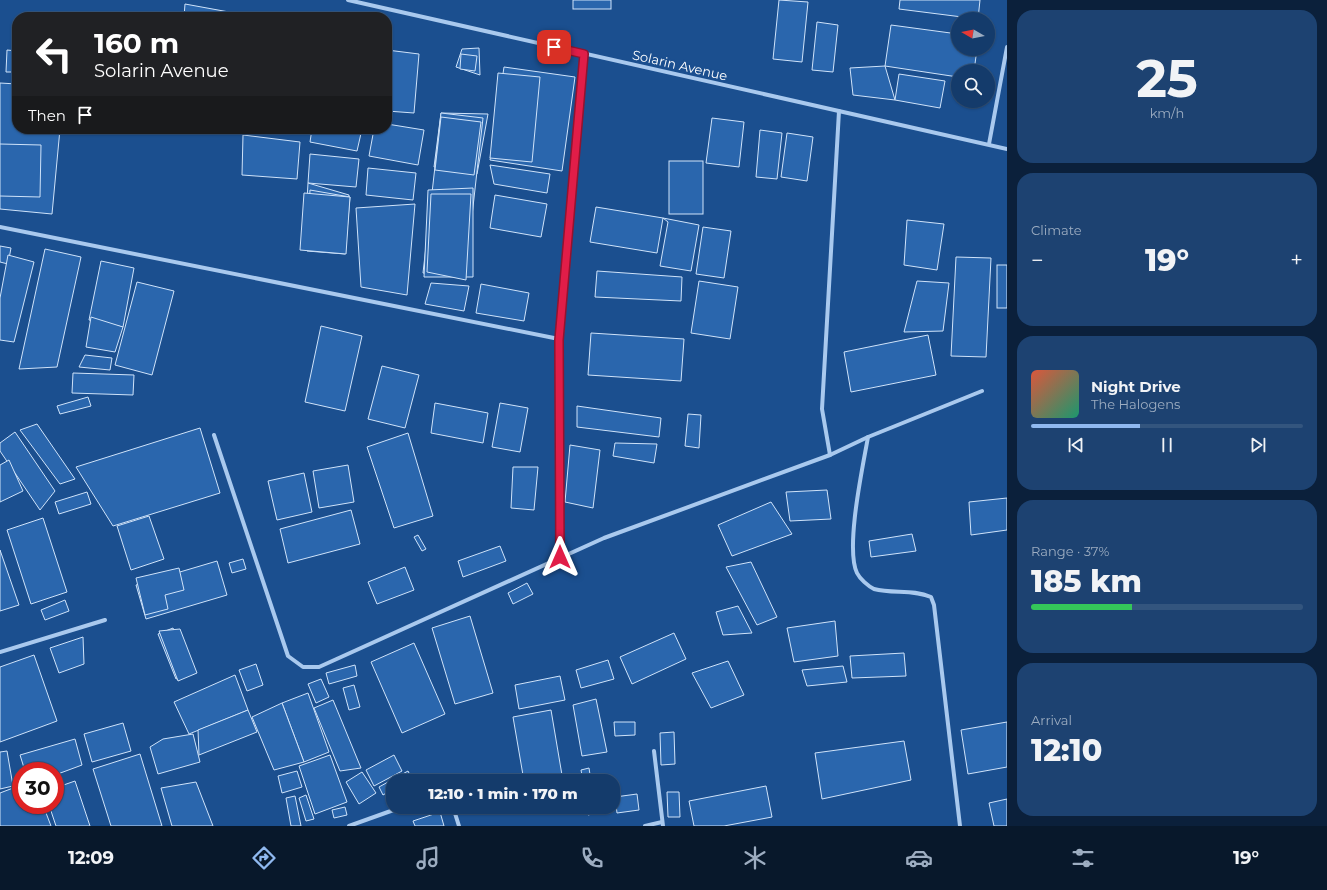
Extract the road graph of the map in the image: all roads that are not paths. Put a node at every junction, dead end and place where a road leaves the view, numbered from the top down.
1 (348, 0) edge
2 (1007, 47) edge
3 (584, 54) junction
4 (839, 111) junction
5 (989, 144) junction
6 (1007, 149) edge
7 (0, 227) edge
8 (559, 340) junction
9 (982, 391) dead end
10 (214, 435) dead end
11 (868, 437) junction
12 (830, 455) junction
13 (560, 557) junction
14 (105, 620) dead end
15 (0, 652) edge
16 (654, 751) dead end
17 (386, 813) edge
18 (456, 814) edge
19 (663, 824) edge
20 (349, 826) edge
21 (459, 826) edge
22 (645, 826) edge
23 (960, 826) edge

1 - 3 street, Solarin Avenue
2 - 5 street
3 - 4 street, Solarin Avenue
3 - 8 street
4 - 5 street, Solarin Avenue
4 - 12 street
5 - 6 street, Solarin Avenue
7 - 8 street
8 - 13 street
9 - 11 street
10 - 13 street
11 - 12 street
11 - 23 street
12 - 13 street
14 - 15 street
16 - 19 street
17 - 20 street
18 - 21 street
19 - 22 street

